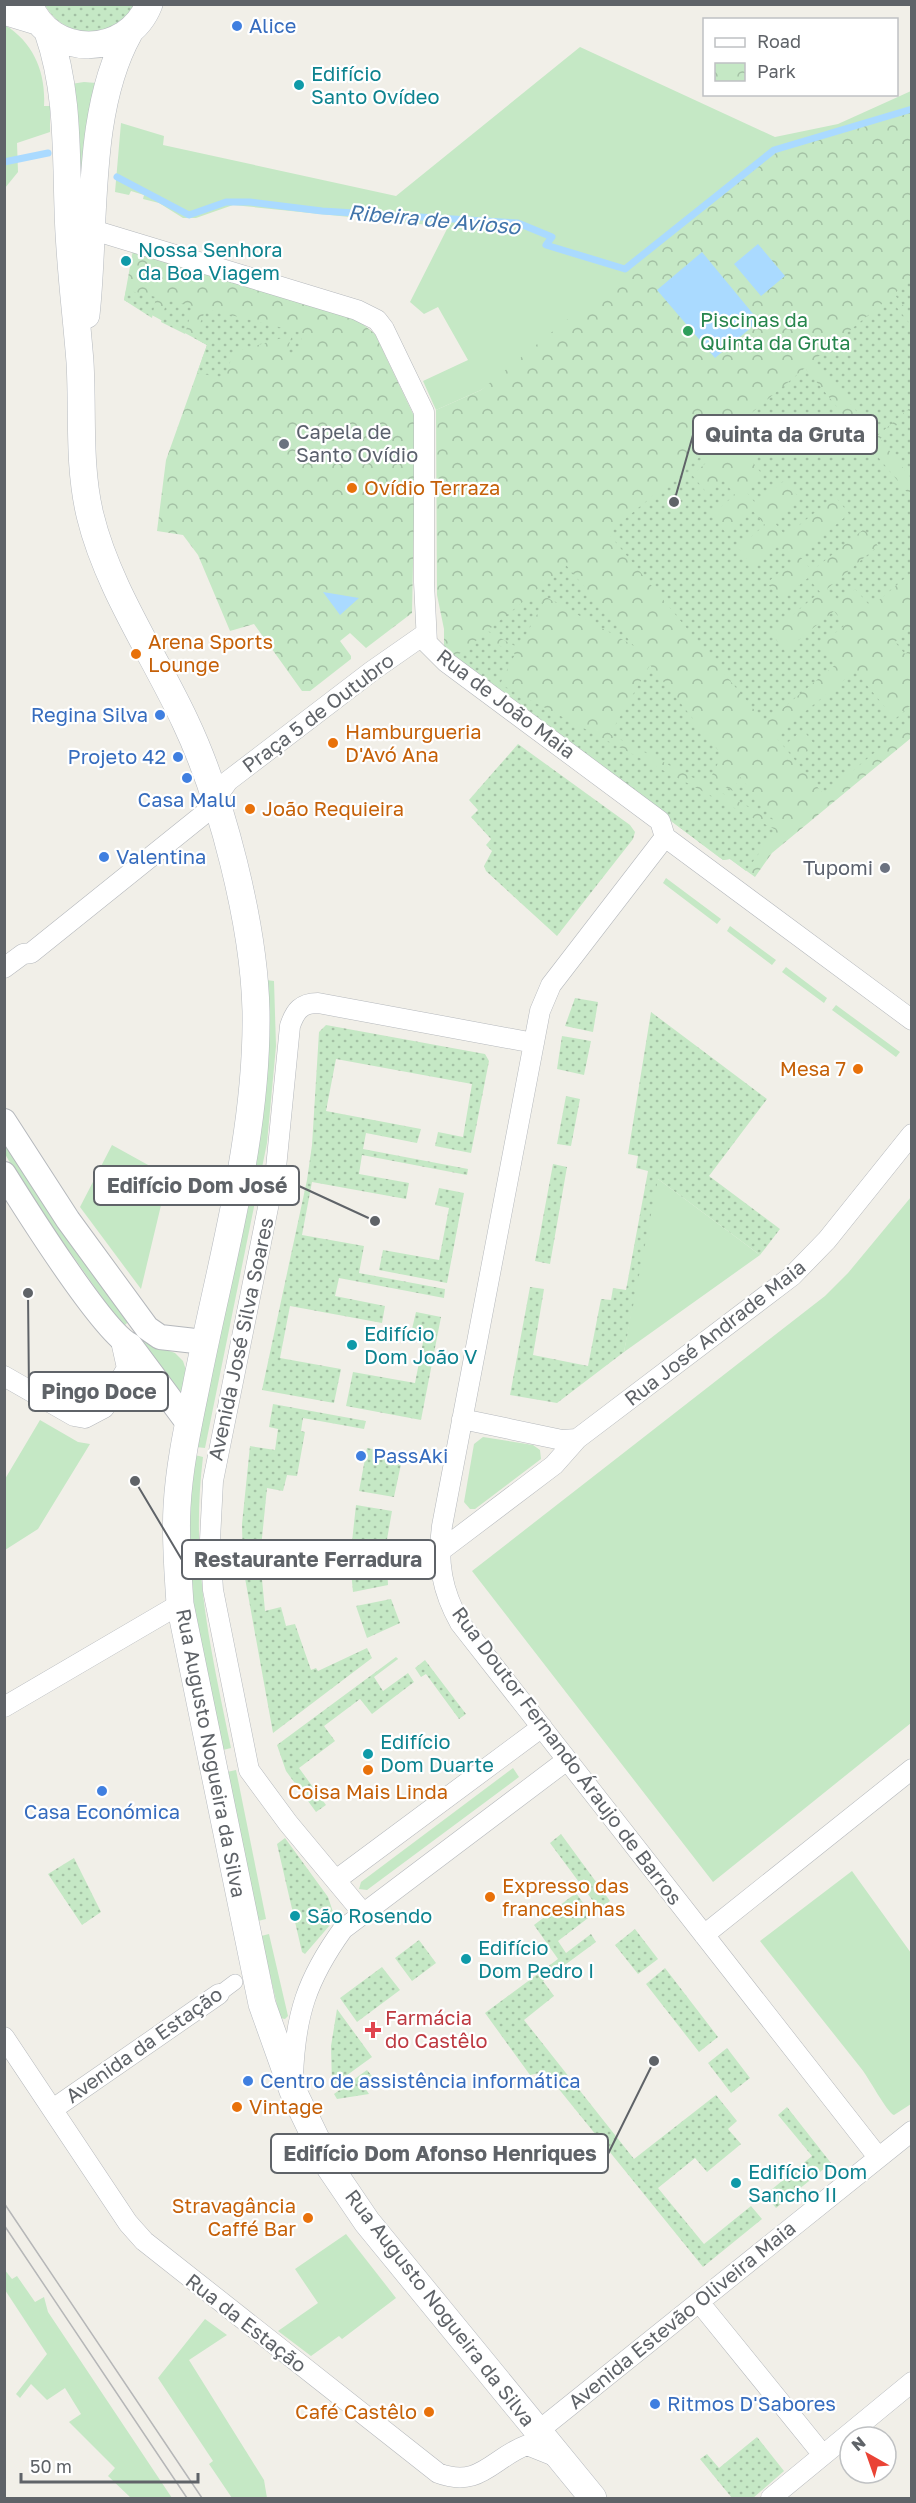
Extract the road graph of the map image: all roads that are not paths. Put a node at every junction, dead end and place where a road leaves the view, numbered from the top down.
1 (4, 11) edge
2 (144, 16) edge
3 (38, 19) edge
4 (93, 230) junction
5 (80, 364) junction
6 (425, 634) junction
7 (216, 798) junction
8 (665, 837) junction
9 (4, 968) edge
10 (912, 1020) edge
11 (534, 1043) junction
12 (4, 1121) edge
13 (912, 1134) edge
14 (4, 1174) edge
15 (121, 1341) junction
16 (204, 1342) junction
17 (4, 1376) edge
18 (462, 1419) junction
19 (188, 1424) junction
20 (577, 1439) junction
21 (439, 1552) junction
22 (180, 1604) junction
23 (4, 1707) edge
24 (542, 1727) junction
25 (567, 1760) junction
26 (912, 1769) edge
27 (336, 1880) junction
28 (362, 1912) junction
29 (704, 1935) junction
30 (236, 1982) dead end
31 (219, 1994) joint
32 (4, 2037) edge
33 (293, 2091) junction
34 (53, 2109) junction
35 (912, 2131) edge
36 (878, 2157) junction
37 (699, 2302) junction
38 (912, 2382) edge
39 (537, 2432) junction
40 (824, 2454) junction
41 (560, 2459) junction
42 (593, 2499) edge
43 (771, 2499) edge

1 - 3 main road
2 - 3 main road
2 - 4 main road, Rua Augusto Nogueira da Silva
3 - 5 main road, Rua Augusto Nogueira da Silva
4 - 5 main road, Rua Augusto Nogueira da Silva
4 - 6 street, Rua de João Maia
5 - 7 main road, Rua Augusto Nogueira da Silva
6 - 7 street, Praça 5 de Outubro
6 - 8 street, Rua de João Maia
7 - 9 street, Praça 5 de Outubro
7 - 16 main road, Rua Augusto Nogueira da Silva
8 - 10 street, Rua de João Maia
8 - 11 street, Rua Doutor Fernando Áraujo de Barros
11 - 18 street, Rua Doutor Fernando Áraujo de Barros
11 - 27 street, Avenida José Silva Soares
12 - 16 street
13 - 20 street, Rua José Andrade Maia
14 - 15 street
15 - 17 street
15 - 19 street
16 - 19 main road, Rua Augusto Nogueira da Silva
18 - 20 street
18 - 21 street, Rua Doutor Fernando Áraujo de Barros
19 - 22 main road, Rua Augusto Nogueira da Silva
20 - 21 street, Rua José Andrade Maia
21 - 24 street, Rua Doutor Fernando Áraujo de Barros
22 - 23 street
22 - 33 main road, Rua Augusto Nogueira da Silva
24 - 25 street, Rua Doutor Fernando Áraujo de Barros
24 - 27 street
25 - 28 street
25 - 29 street, Rua Doutor Fernando Áraujo de Barros
26 - 29 street
27 - 28 street, Avenida José Silva Soares
28 - 33 street
29 - 36 street, Rua Doutor Fernando Áraujo de Barros
30 - 31 street, Avenida da Estação
31 - 34 street, Avenida da Estação
32 - 34 street, Rua da Estação
33 - 39 main road, Rua Augusto Nogueira da Silva
34 - 41 street, Rua da Estação
35 - 36 street, Avenida Estevão Oliveira Maia
36 - 37 street, Avenida Estevão Oliveira Maia
37 - 39 street, Avenida Estevão Oliveira Maia
37 - 40 street
38 - 40 street
39 - 41 main road, Rua Augusto Nogueira da Silva
40 - 43 street
41 - 42 main road, Rua Augusto Nogueira da Silva

